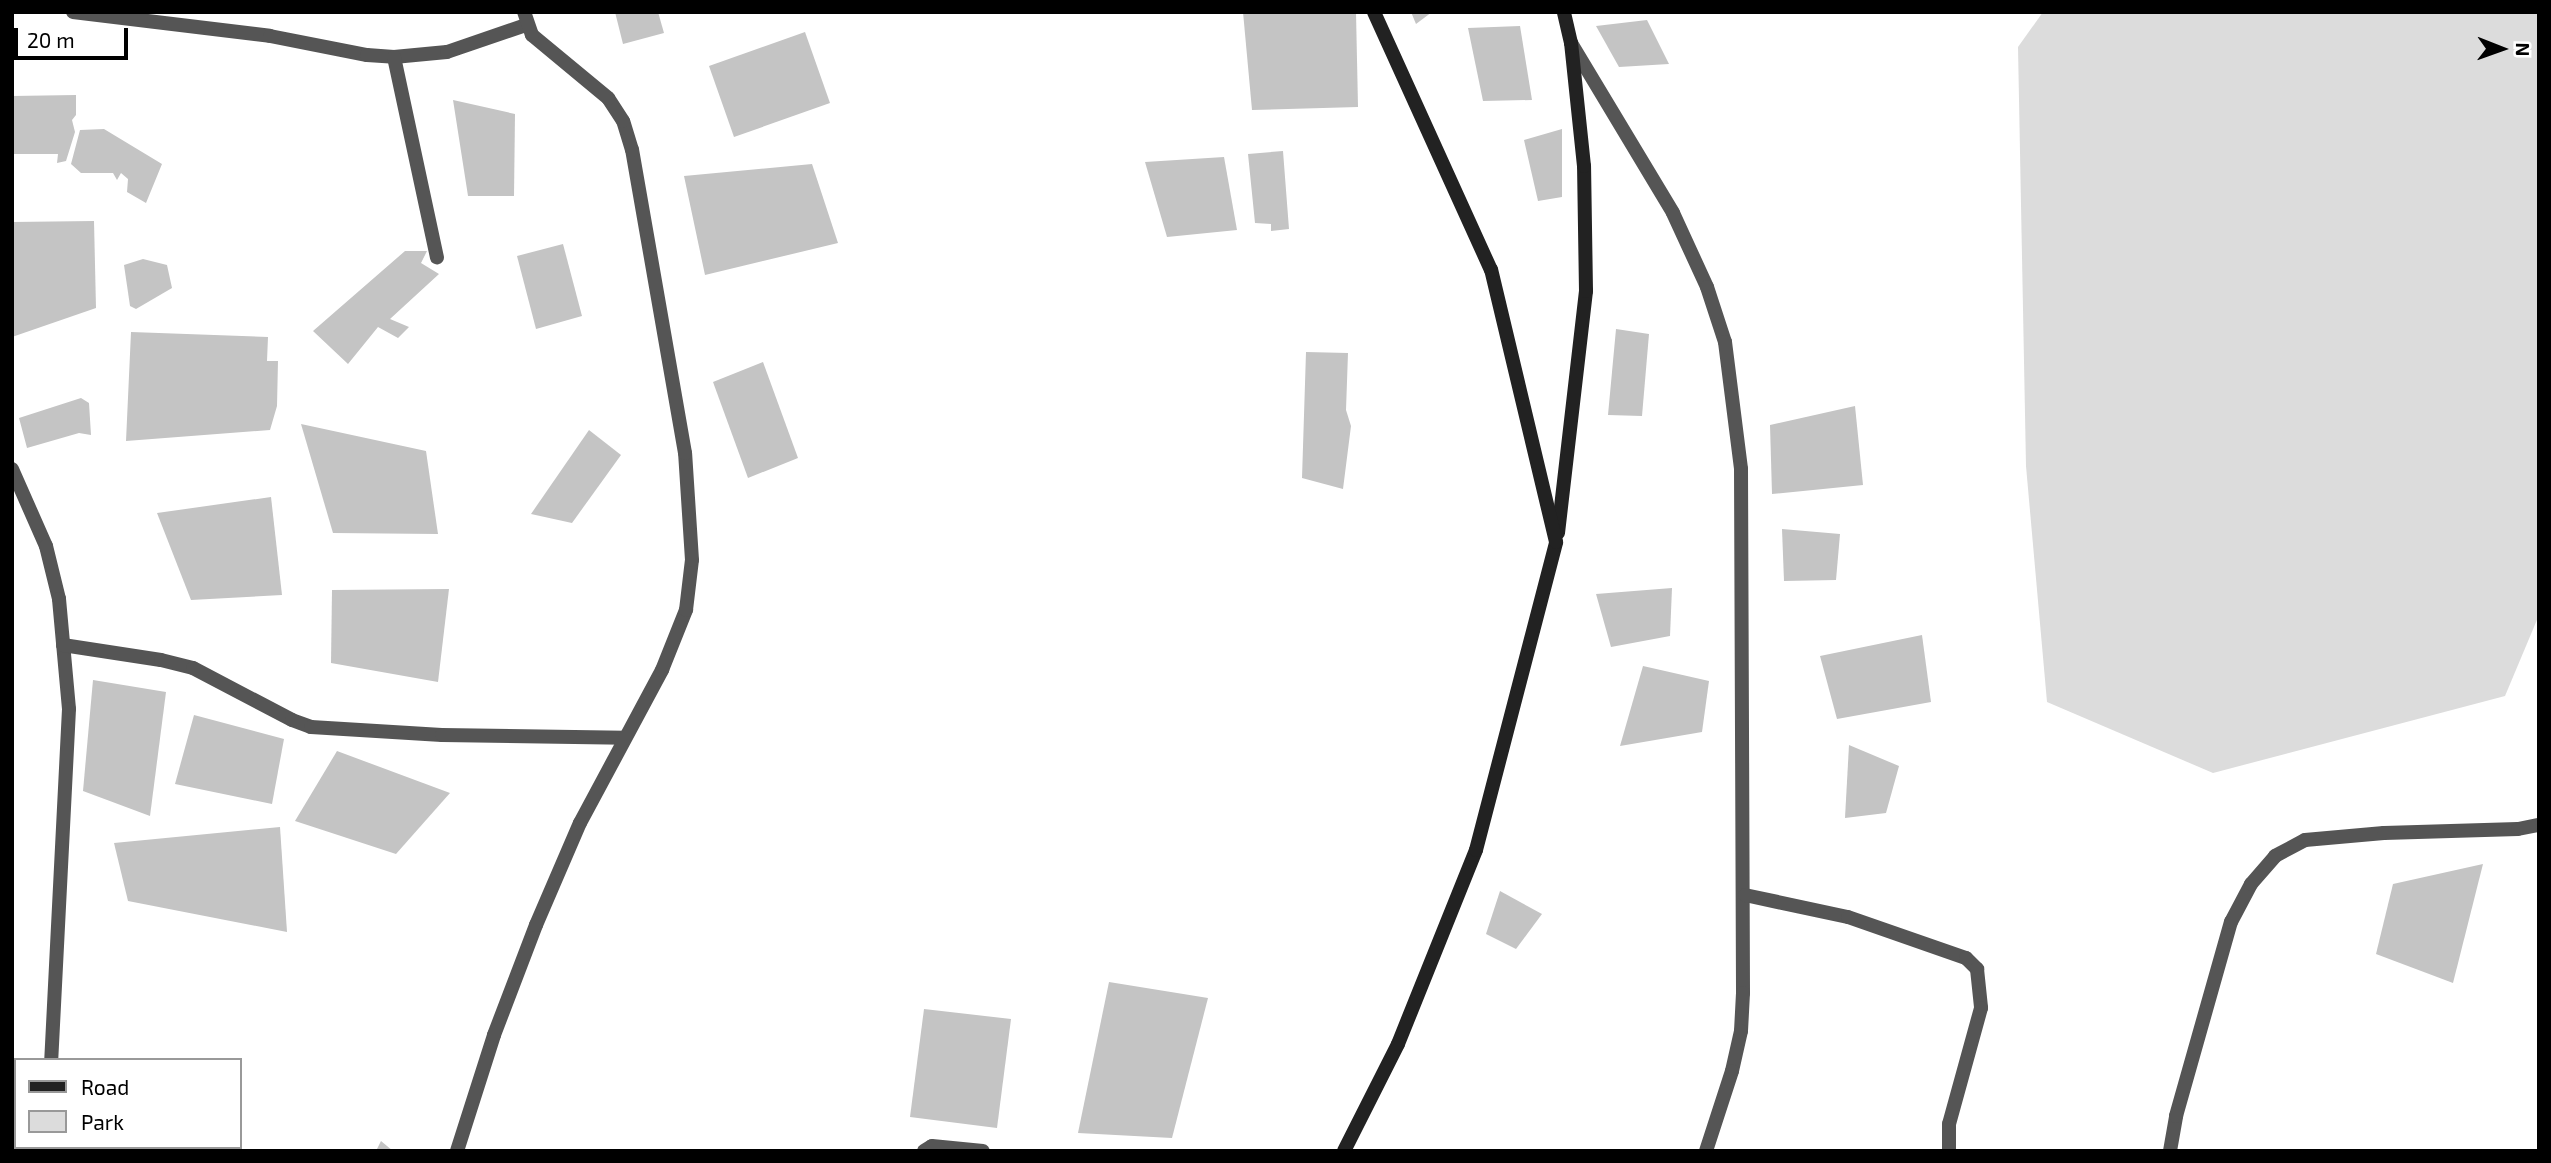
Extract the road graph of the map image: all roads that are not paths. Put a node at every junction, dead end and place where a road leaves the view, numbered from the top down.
1 (73, 12) edge
2 (1374, 12) edge
3 (1564, 12) edge
4 (525, 18) edge
5 (1571, 43) junction
6 (394, 57) junction
7 (437, 257) dead end
8 (12, 469) edge
9 (1556, 542) junction
10 (63, 646) junction
11 (624, 738) junction
12 (2539, 825) edge
13 (1745, 895) junction
14 (51, 1058) edge
15 (457, 1151) edge
16 (924, 1151) edge
17 (983, 1151) edge
18 (1344, 1151) edge
19 (1706, 1151) edge
20 (1949, 1151) edge
21 (2170, 1151) edge

1 - 6 street
2 - 9 street
3 - 5 street
4 - 6 street
4 - 11 street
5 - 9 street
5 - 13 street
6 - 7 street
8 - 10 street
9 - 18 street
10 - 11 street
10 - 14 street
11 - 15 street
12 - 21 street
13 - 19 street
13 - 20 street
16 - 17 street

